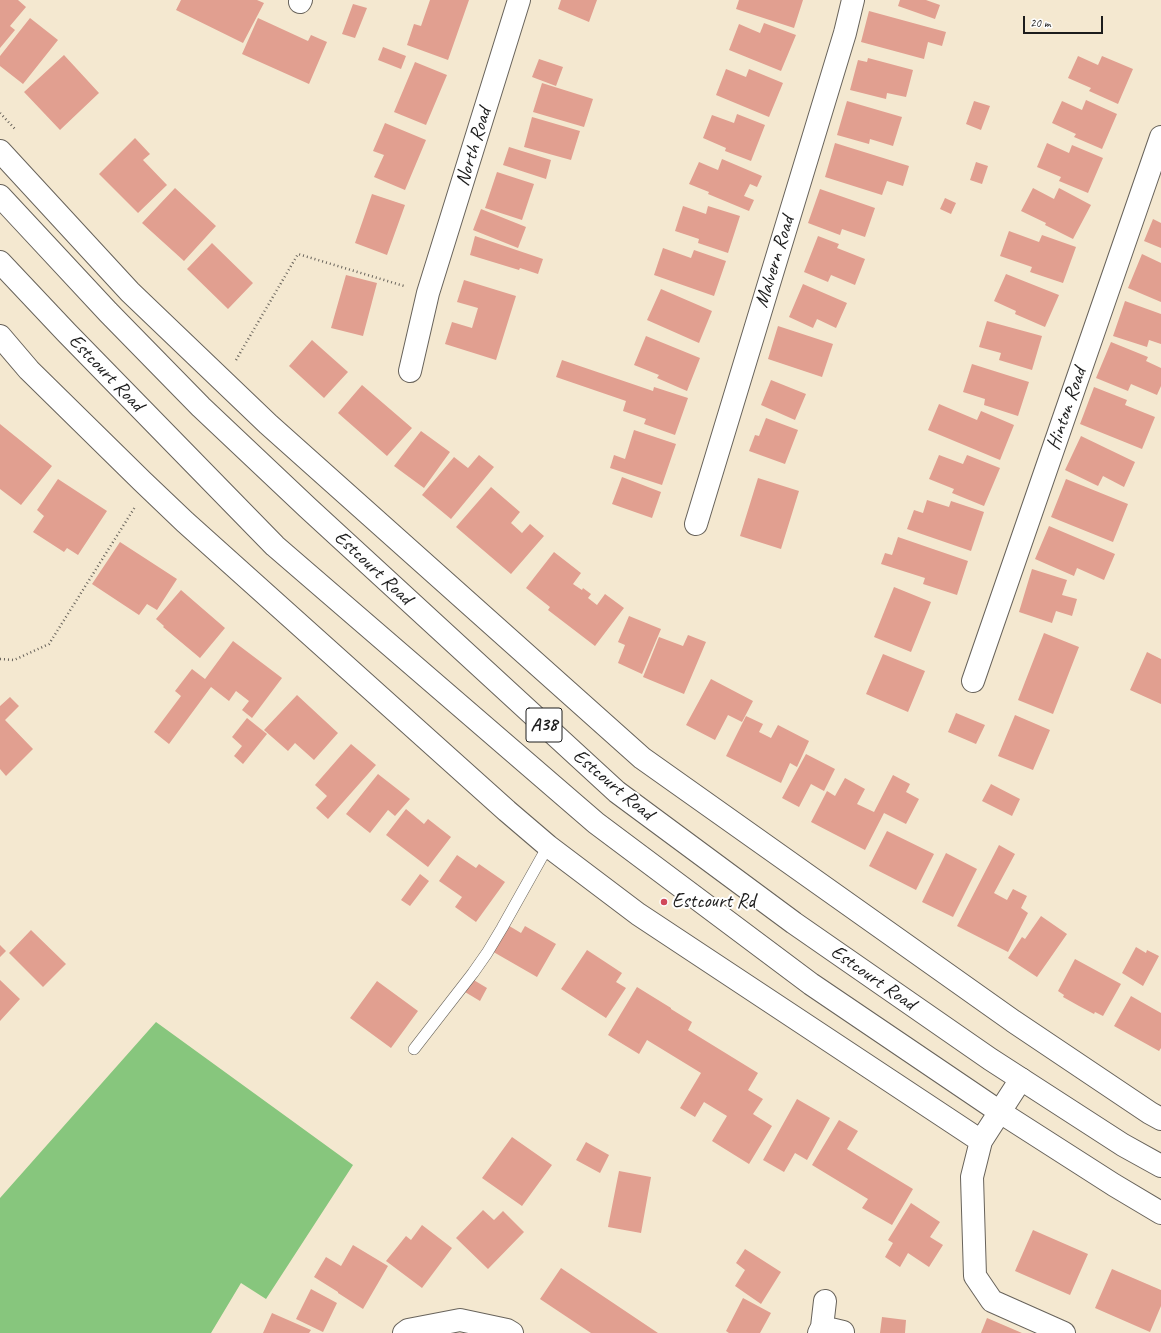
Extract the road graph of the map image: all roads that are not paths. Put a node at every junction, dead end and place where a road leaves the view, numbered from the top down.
1 (519, 0) edge
2 (853, 0) edge
3 (1161, 137) edge
4 (0, 151) edge
5 (0, 196) edge
6 (0, 262) edge
7 (130, 292) junction
8 (108, 312) junction
9 (0, 336) edge
10 (410, 371) dead end
11 (696, 524) dead end
12 (973, 681) dead end
13 (548, 846) junction
14 (414, 1049) dead end
15 (1021, 1079) junction
16 (1000, 1112) junction
17 (1161, 1119) edge
18 (981, 1141) junction
19 (1161, 1166) edge
20 (1161, 1213) edge
21 (825, 1302) dead end
22 (820, 1330) edge
23 (843, 1332) dead end
24 (404, 1333) edge
25 (512, 1333) edge
26 (1064, 1333) edge

1 - 10 street, North Road
2 - 11 street, Malvern Road
3 - 12 street, Hinton Road
4 - 7 street, Estcourt Road
5 - 8 street, Estcourt Road / A38
6 - 16 street, Estcourt Road / A38
7 - 8 street
7 - 17 street, Estcourt Road
8 - 15 street, Estcourt Road / A38
9 - 13 street
13 - 14 lane
13 - 18 street
15 - 16 street
15 - 19 street, Estcourt Road / A38
16 - 18 street
16 - 20 street, Estcourt Road / A38
18 - 26 street
21 - 22 street
22 - 23 street
24 - 25 street

